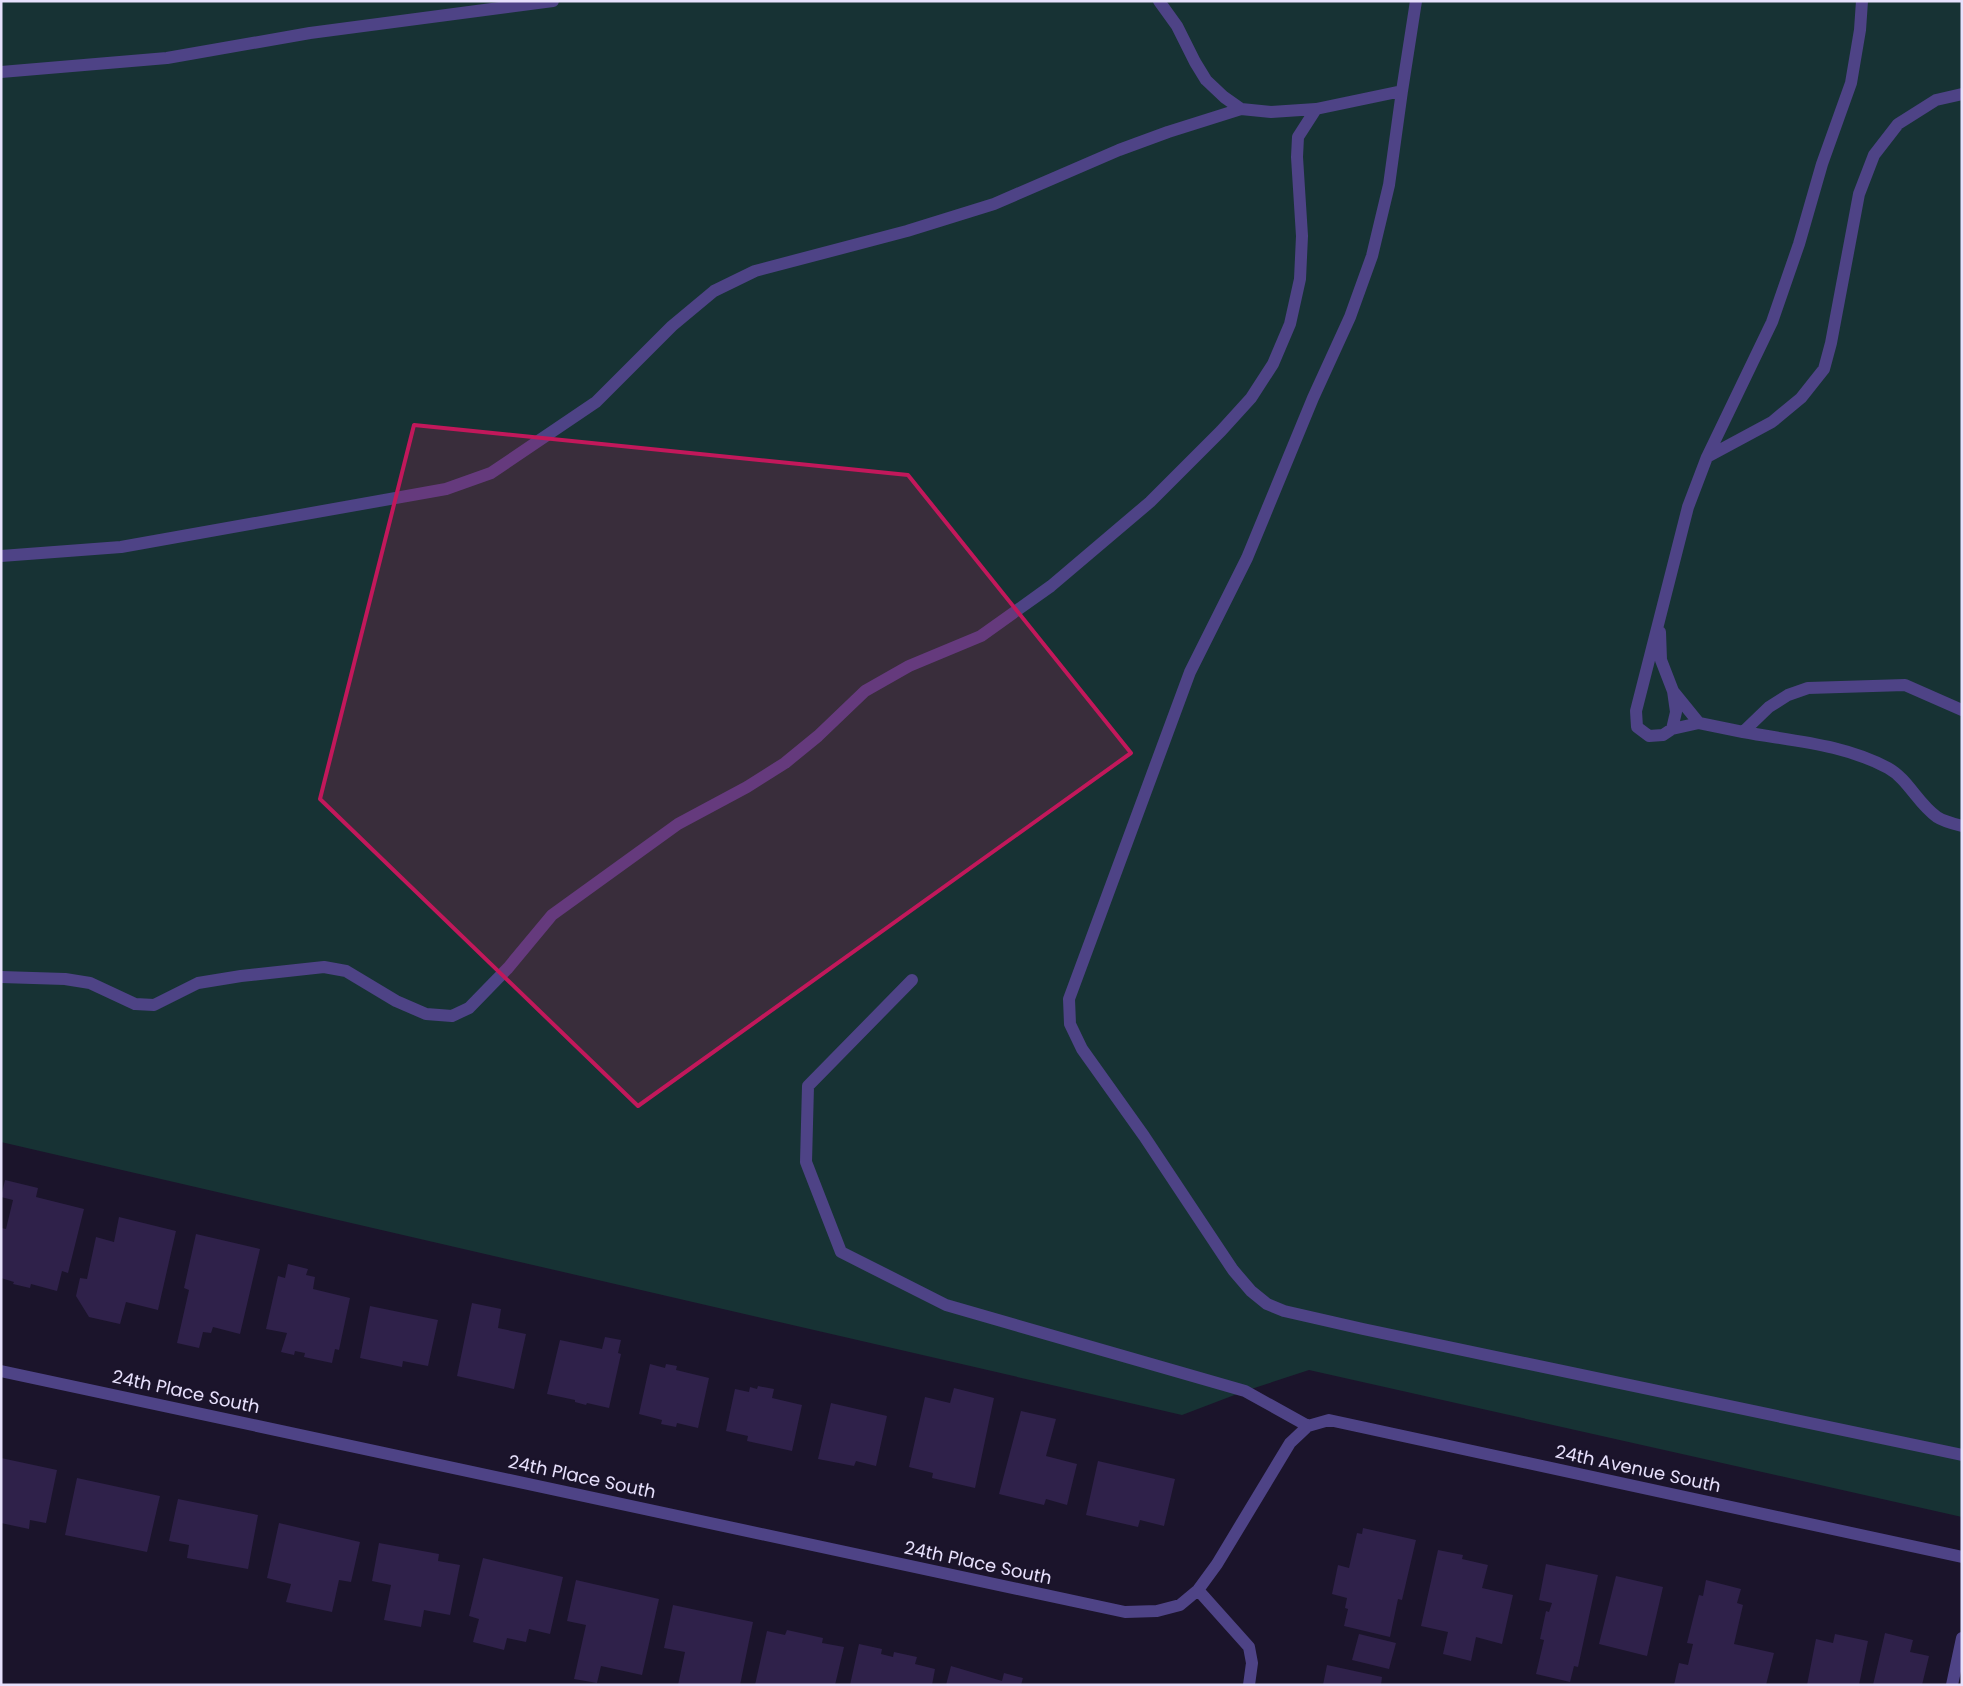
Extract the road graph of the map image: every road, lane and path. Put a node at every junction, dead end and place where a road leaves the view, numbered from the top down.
1 (553, 1) edge
2 (1159, 1) edge
3 (1416, 1) edge
4 (1862, 1) edge
5 (1, 72) edge
6 (1402, 91) junction
7 (1962, 94) edge
8 (1241, 109) junction
9 (1316, 109) junction
10 (1707, 457) junction
11 (1, 556) edge
12 (1660, 620) junction
13 (1674, 691) junction
14 (1962, 710) edge
15 (1699, 723) junction
16 (1672, 729) junction
17 (1743, 732) junction
18 (1962, 826) edge
19 (1, 977) edge
20 (912, 980) dead end
21 (1, 1371) edge
22 (1308, 1426) junction
23 (1962, 1455) edge
24 (1962, 1557) edge
25 (1198, 1590) junction
26 (1962, 1638) edge
27 (1249, 1685) edge
28 (1952, 1685) edge

1 - 5 street
2 - 8 street
3 - 6 street
4 - 10 street
6 - 9 street
6 - 23 street
7 - 10 street
8 - 9 street
8 - 11 street
9 - 19 street
10 - 12 street
12 - 13 street
12 - 16 street
13 - 15 street
13 - 16 street
14 - 17 street
15 - 16 street
15 - 17 street
17 - 18 street
20 - 22 street
21 - 25 street, 24th Place South
22 - 24 street, 24th Avenue South
22 - 25 street, 24th Place South
25 - 27 street
26 - 28 street

